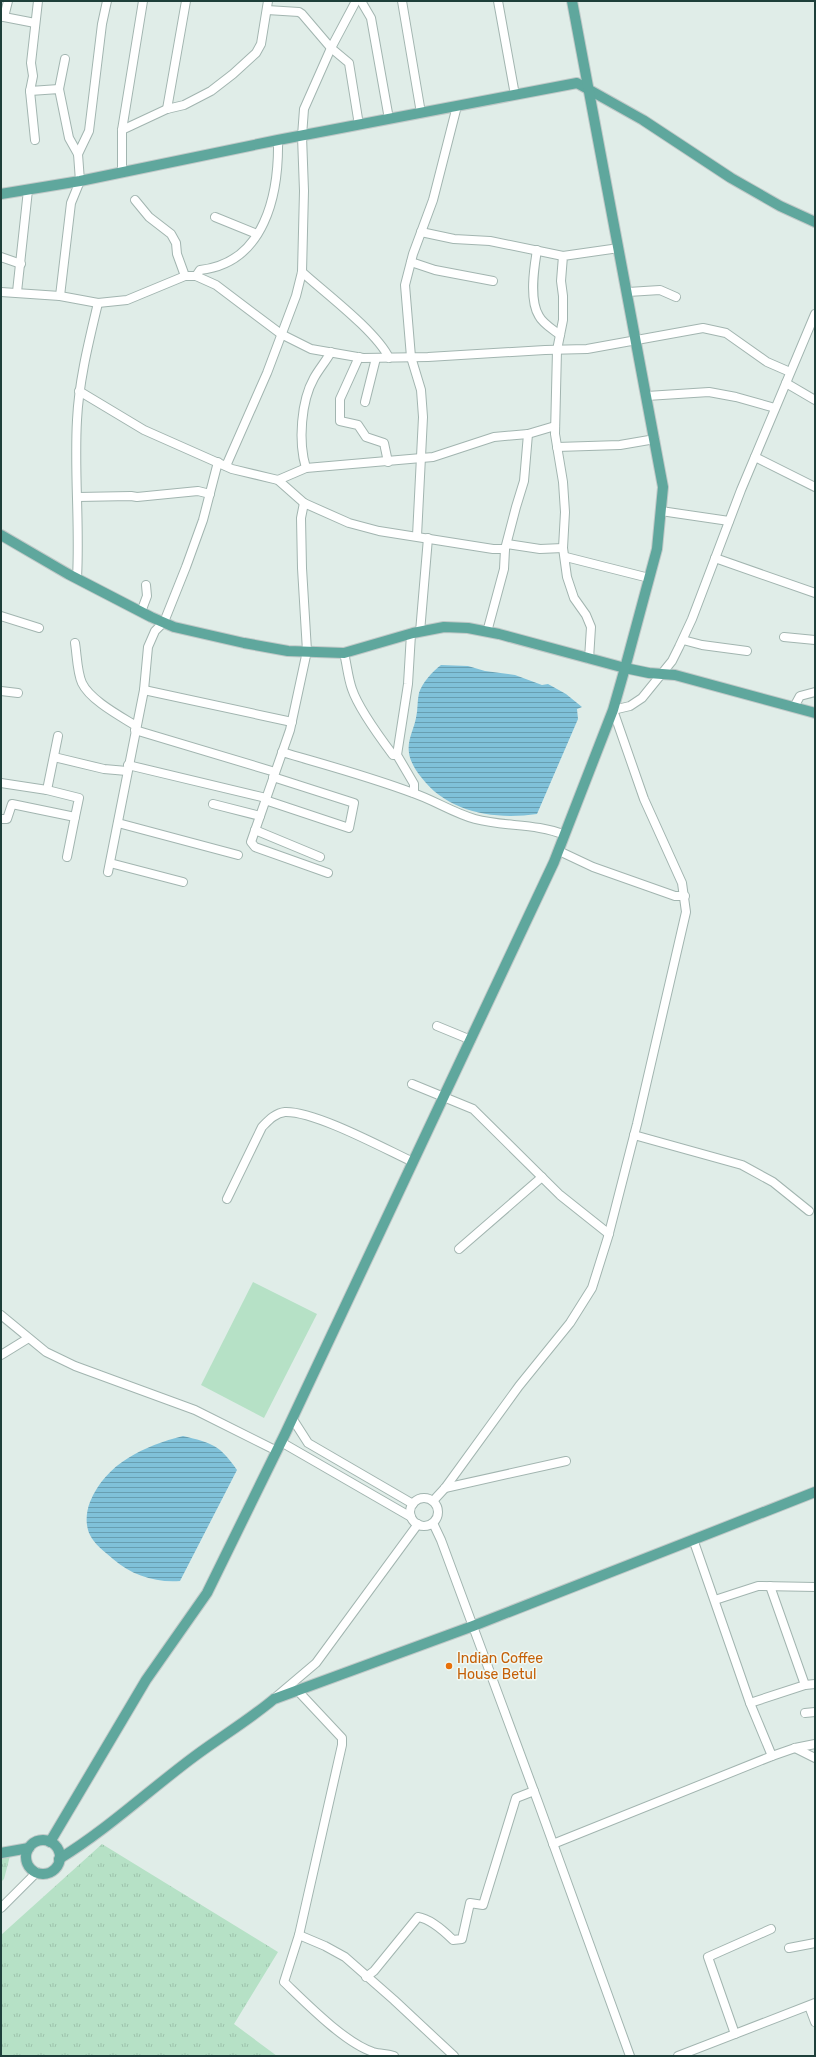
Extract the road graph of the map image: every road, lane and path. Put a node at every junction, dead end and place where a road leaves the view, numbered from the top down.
1 (8, 1) edge
2 (38, 1) edge
3 (107, 1) edge
4 (143, 1) edge
5 (186, 1) edge
6 (268, 1) edge
7 (356, 1) edge
8 (360, 1) edge
9 (412, 1) edge
10 (498, 1) edge
11 (572, 1) edge
12 (402, 2) edge
13 (267, 10) junction
14 (2, 17) edge
15 (35, 23) junction
16 (331, 48) junction
17 (64, 59) dead end
18 (59, 89) junction
19 (589, 90) junction
20 (30, 91) junction
21 (515, 95) junction
22 (457, 106) junction
23 (167, 109) junction
24 (421, 113) junction
25 (389, 119) junction
26 (359, 125) junction
27 (122, 130) junction
28 (302, 136) junction
29 (35, 140) dead end
30 (278, 140) junction
31 (78, 154) junction
32 (122, 172) junction
33 (80, 181) junction
34 (28, 190) junction
35 (1, 194) edge
36 (135, 200) dead end
37 (215, 217) dead end
38 (815, 222) edge
39 (421, 232) junction
40 (257, 234) junction
41 (619, 248) junction
42 (537, 250) junction
43 (563, 256) junction
44 (1, 257) edge
45 (411, 262) junction
46 (21, 264) junction
47 (302, 272) junction
48 (185, 276) junction
49 (196, 276) junction
50 (493, 281) dead end
51 (1, 292) edge
52 (17, 292) junction
53 (628, 292) junction
54 (60, 296) junction
55 (676, 297) dead end
56 (98, 303) junction
57 (815, 314) edge
58 (281, 334) junction
59 (560, 335) junction
60 (637, 341) junction
61 (557, 350) junction
62 (331, 352) junction
63 (359, 357) junction
64 (411, 357) junction
65 (376, 358) junction
66 (389, 358) junction
67 (790, 372) junction
68 (786, 383) junction
69 (79, 391) junction
70 (647, 396) junction
71 (815, 400) edge
72 (365, 402) dead end
73 (775, 408) junction
74 (555, 426) junction
75 (528, 434) junction
76 (655, 440) junction
77 (557, 447) junction
78 (755, 457) junction
79 (421, 459) junction
80 (218, 462) junction
81 (388, 462) junction
82 (226, 466) junction
83 (306, 468) junction
84 (278, 480) junction
85 (815, 487) edge
86 (210, 494) junction
87 (78, 497) junction
88 (304, 503) junction
89 (661, 511) junction
90 (729, 521) junction
91 (1, 535) edge
92 (417, 536) junction
93 (428, 538) junction
94 (506, 546) junction
95 (564, 548) junction
96 (566, 557) junction
97 (715, 558) junction
98 (77, 578) junction
99 (649, 578) junction
100 (146, 585) dead end
101 (814, 591) edge
102 (140, 612) junction
103 (1, 616) edge
104 (164, 622) junction
105 (39, 628) dead end
106 (487, 632) junction
107 (416, 633) junction
108 (784, 637) dead end
109 (683, 640) junction
110 (815, 640) edge
111 (75, 643) dead end
112 (307, 651) junction
113 (747, 652) dead end
114 (344, 653) junction
115 (589, 658) junction
116 (625, 668) junction
117 (660, 674) junction
118 (144, 690) junction
119 (1, 691) edge
120 (815, 692) edge
121 (18, 693) dead end
122 (794, 707) junction
123 (612, 710) junction
124 (815, 713) edge
125 (292, 722) junction
126 (135, 728) junction
127 (58, 736) dead end
128 (282, 752) junction
129 (397, 755) junction
130 (54, 757) junction
131 (128, 768) junction
132 (274, 775) junction
133 (1, 783) edge
134 (47, 790) junction
135 (414, 793) junction
136 (266, 799) junction
137 (213, 804) dead end
138 (260, 816) junction
139 (75, 817) junction
140 (1, 819) edge
141 (118, 823) junction
142 (255, 830) junction
143 (565, 835) junction
144 (559, 851) junction
145 (238, 855) dead end
146 (67, 857) dead end
147 (320, 857) dead end
148 (110, 863) junction
149 (108, 872) dead end
150 (328, 873) dead end
151 (183, 882) dead end
152 (685, 896) junction
153 (437, 1026) dead end
154 (471, 1040) junction
155 (412, 1084) dead end
156 (443, 1098) junction
157 (634, 1136) junction
158 (413, 1162) junction
159 (542, 1177) junction
160 (227, 1199) dead end
161 (809, 1212) dead end
162 (609, 1234) junction
163 (459, 1249) dead end
164 (1, 1316) edge
165 (27, 1339) junction
166 (1, 1355) edge
167 (292, 1418) junction
168 (281, 1442) junction
169 (276, 1451) junction
170 (566, 1461) dead end
171 (445, 1488) junction
172 (815, 1492) edge
173 (433, 1501) junction
174 (413, 1504) junction
175 (411, 1517) junction
176 (433, 1523) junction
177 (418, 1524) junction
178 (693, 1539) junction
179 (770, 1586) junction
180 (815, 1587) edge
181 (715, 1600) junction
182 (473, 1626) junction
183 (815, 1684) edge
184 (805, 1685) junction
185 (297, 1690) junction
186 (274, 1699) junction
187 (750, 1703) junction
188 (815, 1712) edge
189 (805, 1713) dead end
190 (815, 1744) edge
191 (795, 1748) junction
192 (772, 1756) junction
193 (815, 1758) edge
194 (534, 1791) junction
195 (50, 1842) junction
196 (553, 1844) junction
197 (29, 1848) junction
198 (1, 1853) edge
199 (59, 1859) junction
200 (37, 1872) junction
201 (1, 1908) edge
202 (771, 1929) dead end
203 (299, 1935) junction
204 (815, 1943) edge
205 (789, 1948) dead end
206 (366, 1977) junction
207 (812, 2004) edge
208 (815, 2022) edge
209 (735, 2034) junction
210 (394, 2056) edge
211 (454, 2056) edge
212 (630, 2056) edge
213 (678, 2056) edge

1 - 14 street
2 - 15 street
3 - 31 street
4 - 27 street
5 - 23 street
6 - 13 street
7 - 16 street
8 - 25 street
9 - 12 street
10 - 21 street
11 - 19 main road
12 - 24 street
13 - 16 street
13 - 23 street
14 - 15 street
15 - 20 street
16 - 26 street
16 - 28 street
17 - 18 street
18 - 20 street
18 - 31 street
19 - 21 main road
19 - 38 main road
19 - 41 main road
20 - 29 street
21 - 22 main road
22 - 24 main road
22 - 39 street
23 - 27 street
24 - 25 main road
25 - 26 main road
26 - 28 main road
27 - 32 street
28 - 30 main road
28 - 47 street
30 - 32 main road
30 - 40 street
31 - 33 street
32 - 33 main road
33 - 34 main road
33 - 54 street
34 - 35 main road
34 - 46 street
36 - 48 street
37 - 40 street
39 - 42 street
39 - 45 street
40 - 49 street
41 - 43 street
41 - 53 main road
42 - 43 street
42 - 59 street
43 - 59 street
44 - 46 street
45 - 50 street
45 - 64 street
46 - 52 street
47 - 58 street
47 - 66 street
48 - 49 street
48 - 56 street
49 - 58 street
51 - 52 street
52 - 54 street
53 - 55 street
53 - 60 main road
54 - 56 street
56 - 69 street
57 - 67 street
58 - 62 street
58 - 82 street
59 - 61 street
60 - 61 street
60 - 67 street
60 - 70 main road
61 - 64 street
61 - 74 street
62 - 63 street
62 - 83 street
63 - 65 street
63 - 81 street
64 - 66 street
64 - 79 street
65 - 66 street
65 - 72 street
67 - 68 street
68 - 71 street
68 - 73 street
69 - 80 street
69 - 87 street
70 - 73 street
70 - 76 main road
73 - 78 street
74 - 75 street
74 - 77 street
75 - 79 street
75 - 94 street
76 - 77 street
76 - 89 main road
77 - 95 street
78 - 85 street
78 - 90 street
79 - 81 street
79 - 92 street
80 - 82 street
80 - 86 street
81 - 83 street
82 - 84 street
83 - 84 street
84 - 88 street
86 - 87 street
86 - 104 street
87 - 98 street
88 - 92 street
88 - 112 street
89 - 90 street
89 - 99 main road
90 - 97 street
91 - 98 main road
92 - 93 street
93 - 94 street
93 - 107 street
94 - 95 street
94 - 106 street
95 - 96 street
96 - 99 street
96 - 115 street
97 - 101 street
97 - 109 street
98 - 102 main road
99 - 116 main road
100 - 102 street
102 - 104 main road
103 - 105 street
104 - 112 main road
104 - 118 street
106 - 107 main road
106 - 115 main road
107 - 114 main road
107 - 129 street
108 - 110 street
109 - 113 street
109 - 117 street
111 - 126 street
112 - 114 main road
112 - 125 street
114 - 129 street
115 - 116 main road
116 - 117 main road
116 - 123 main road
117 - 122 main road
117 - 123 street
118 - 125 street
118 - 126 street
119 - 121 street
120 - 122 street
122 - 124 main road
123 - 143 main road
123 - 152 street
125 - 128 street
126 - 131 street
126 - 132 street
127 - 130 street
128 - 132 street
128 - 135 street
129 - 135 street
130 - 131 street
130 - 134 street
131 - 136 street
131 - 141 street
132 - 136 street
132 - 136 street
133 - 134 street
134 - 139 street
135 - 143 street
136 - 138 street
137 - 138 street
138 - 142 street
139 - 140 street
139 - 146 street
141 - 145 street
141 - 148 street
142 - 147 street
142 - 150 street
143 - 144 main road
144 - 152 street
144 - 154 main road
148 - 149 street
148 - 151 street
152 - 157 street
153 - 154 street
154 - 156 main road
155 - 156 street
156 - 158 main road
156 - 159 street
157 - 161 street
157 - 162 street
158 - 160 street
158 - 167 main road
159 - 162 street
159 - 163 street
162 - 171 street
164 - 165 street
165 - 166 street
165 - 169 street
167 - 168 main road
167 - 174 street
168 - 169 main road
168 - 175 street
169 - 195 main road
170 - 171 street
171 - 173 street
172 - 178 main road
173 - 174 street
173 - 176 street
174 - 175 street
175 - 177 street
176 - 177 street
176 - 182 street
177 - 186 street
178 - 181 street
178 - 182 main road
179 - 180 street
179 - 181 street
179 - 184 street
181 - 187 street
182 - 185 main road
182 - 194 street
183 - 184 street
184 - 187 street
185 - 186 main road
185 - 203 street
186 - 199 main road
187 - 192 street
188 - 189 street
190 - 191 street
191 - 192 street
191 - 193 street
192 - 196 street
194 - 196 street
194 - 206 street
195 - 197 main road
195 - 199 main road
196 - 212 street
197 - 198 main road
197 - 200 main road
199 - 200 main road
200 - 201 street
202 - 209 street
203 - 206 street
203 - 210 street
204 - 205 street
206 - 211 street
207 - 208 street
207 - 209 street
209 - 213 street

